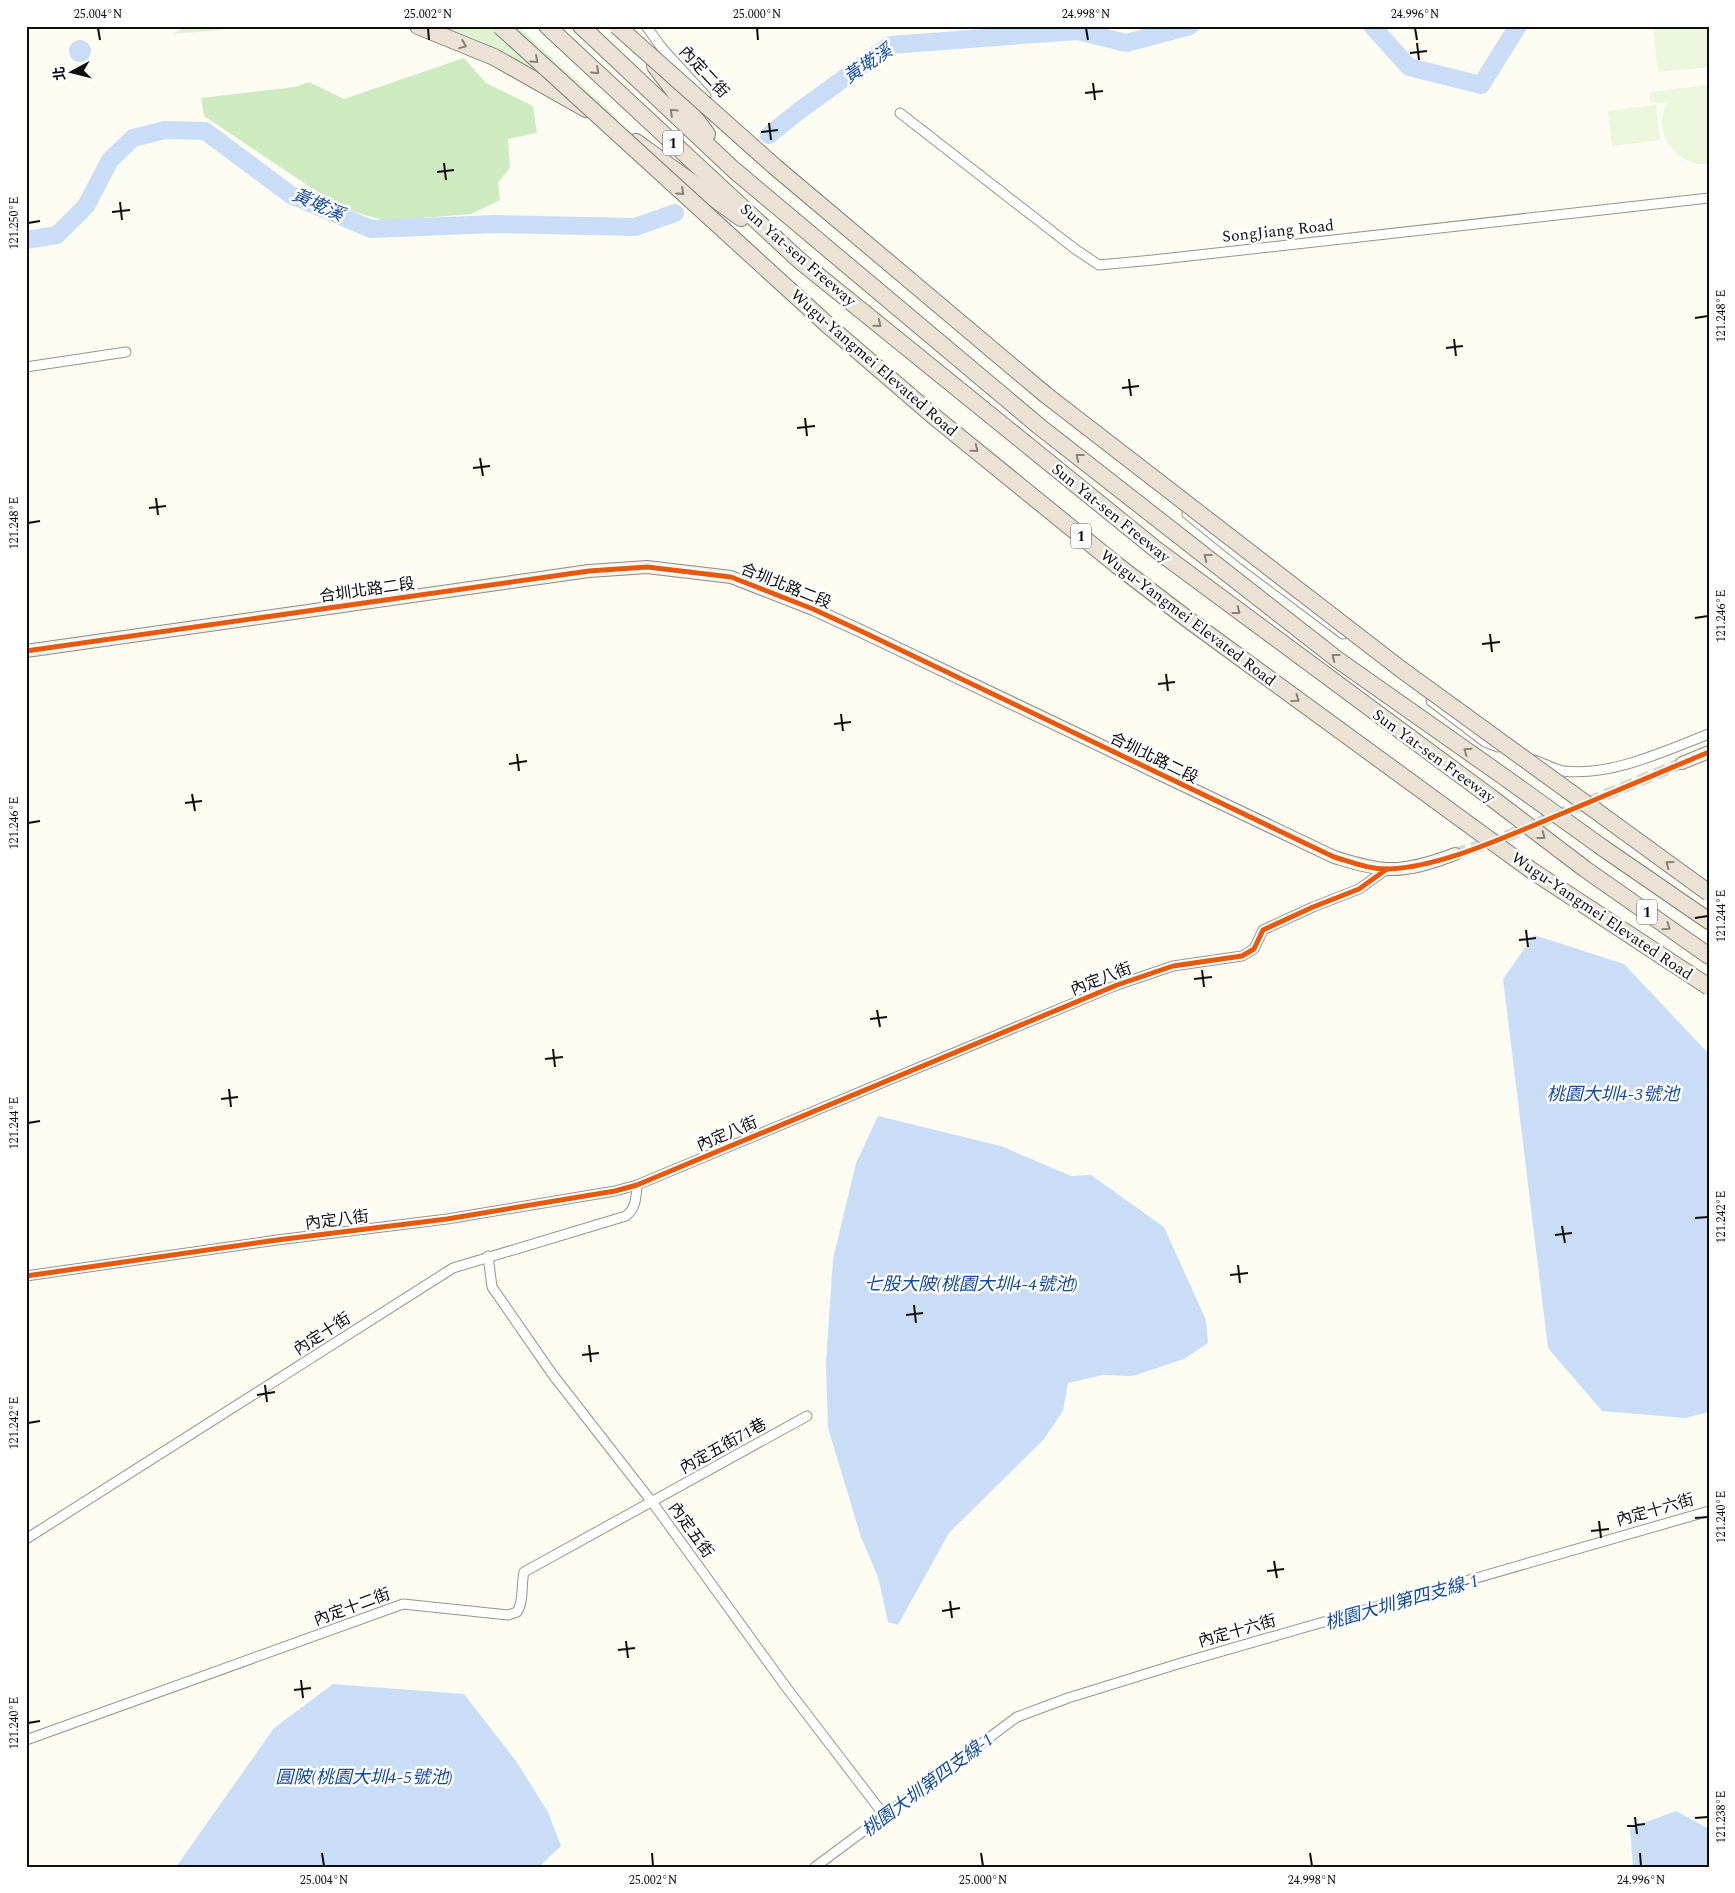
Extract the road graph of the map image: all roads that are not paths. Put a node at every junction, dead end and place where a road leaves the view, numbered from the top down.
1 (418, 26) edge
2 (500, 26) edge
3 (547, 26) edge
4 (581, 26) edge
5 (617, 26) edge
6 (623, 26) edge
7 (646, 26) edge
8 (900, 113) dead end
9 (734, 170) junction
10 (1709, 198) edge
11 (799, 260) junction
12 (126, 352) dead end
13 (26, 367) edge
14 (26, 651) edge
15 (1709, 734) edge
16 (1709, 752) edge
17 (1682, 764) tunnel mouth
18 (1455, 854) tunnel mouth
19 (1388, 869) junction
20 (1709, 893) edge
21 (1709, 921) edge
22 (1709, 956) edge
23 (1709, 988) edge
24 (637, 1186) junction
25 (488, 1256) junction
26 (26, 1276) edge
27 (808, 1416) dead end
28 (652, 1502) junction
29 (1709, 1510) edge
30 (26, 1539) edge
31 (26, 1740) edge
32 (884, 1815) junction
33 (815, 1867) edge

1 -> 11 highway
2 -> 23 highway, Wugu-Yangmei Elevated Road / 1, bridge
3 -> 11 highway, Sun Yat-sen Freeway / 1
9 -> 4 highway, Sun Yat-sen Freeway / 1
20 -> 5 highway, bridge
6 - 9 highway
7 - 15 street, 內定二街
8 - 10 street, SongJiang Road
21 -> 9 highway, Sun Yat-sen Freeway / 1, bridge
11 -> 22 highway, Sun Yat-sen Freeway / 1, bridge
12 - 13 street
14 - 19 street, 合圳北路二段
16 - 17 street
18 - 19 street, 合圳北路二段
19 - 24 street, 內定八街
24 - 25 street, 內定十街
24 - 26 street, 內定八街
25 - 28 street, 內定五街
25 - 30 street, 內定十街
27 - 28 street, 內定五街71巷
28 - 31 street, 內定十二街
28 - 32 street, 內定五街
29 - 32 street, 內定十六街
32 - 33 street, 內定十六街

